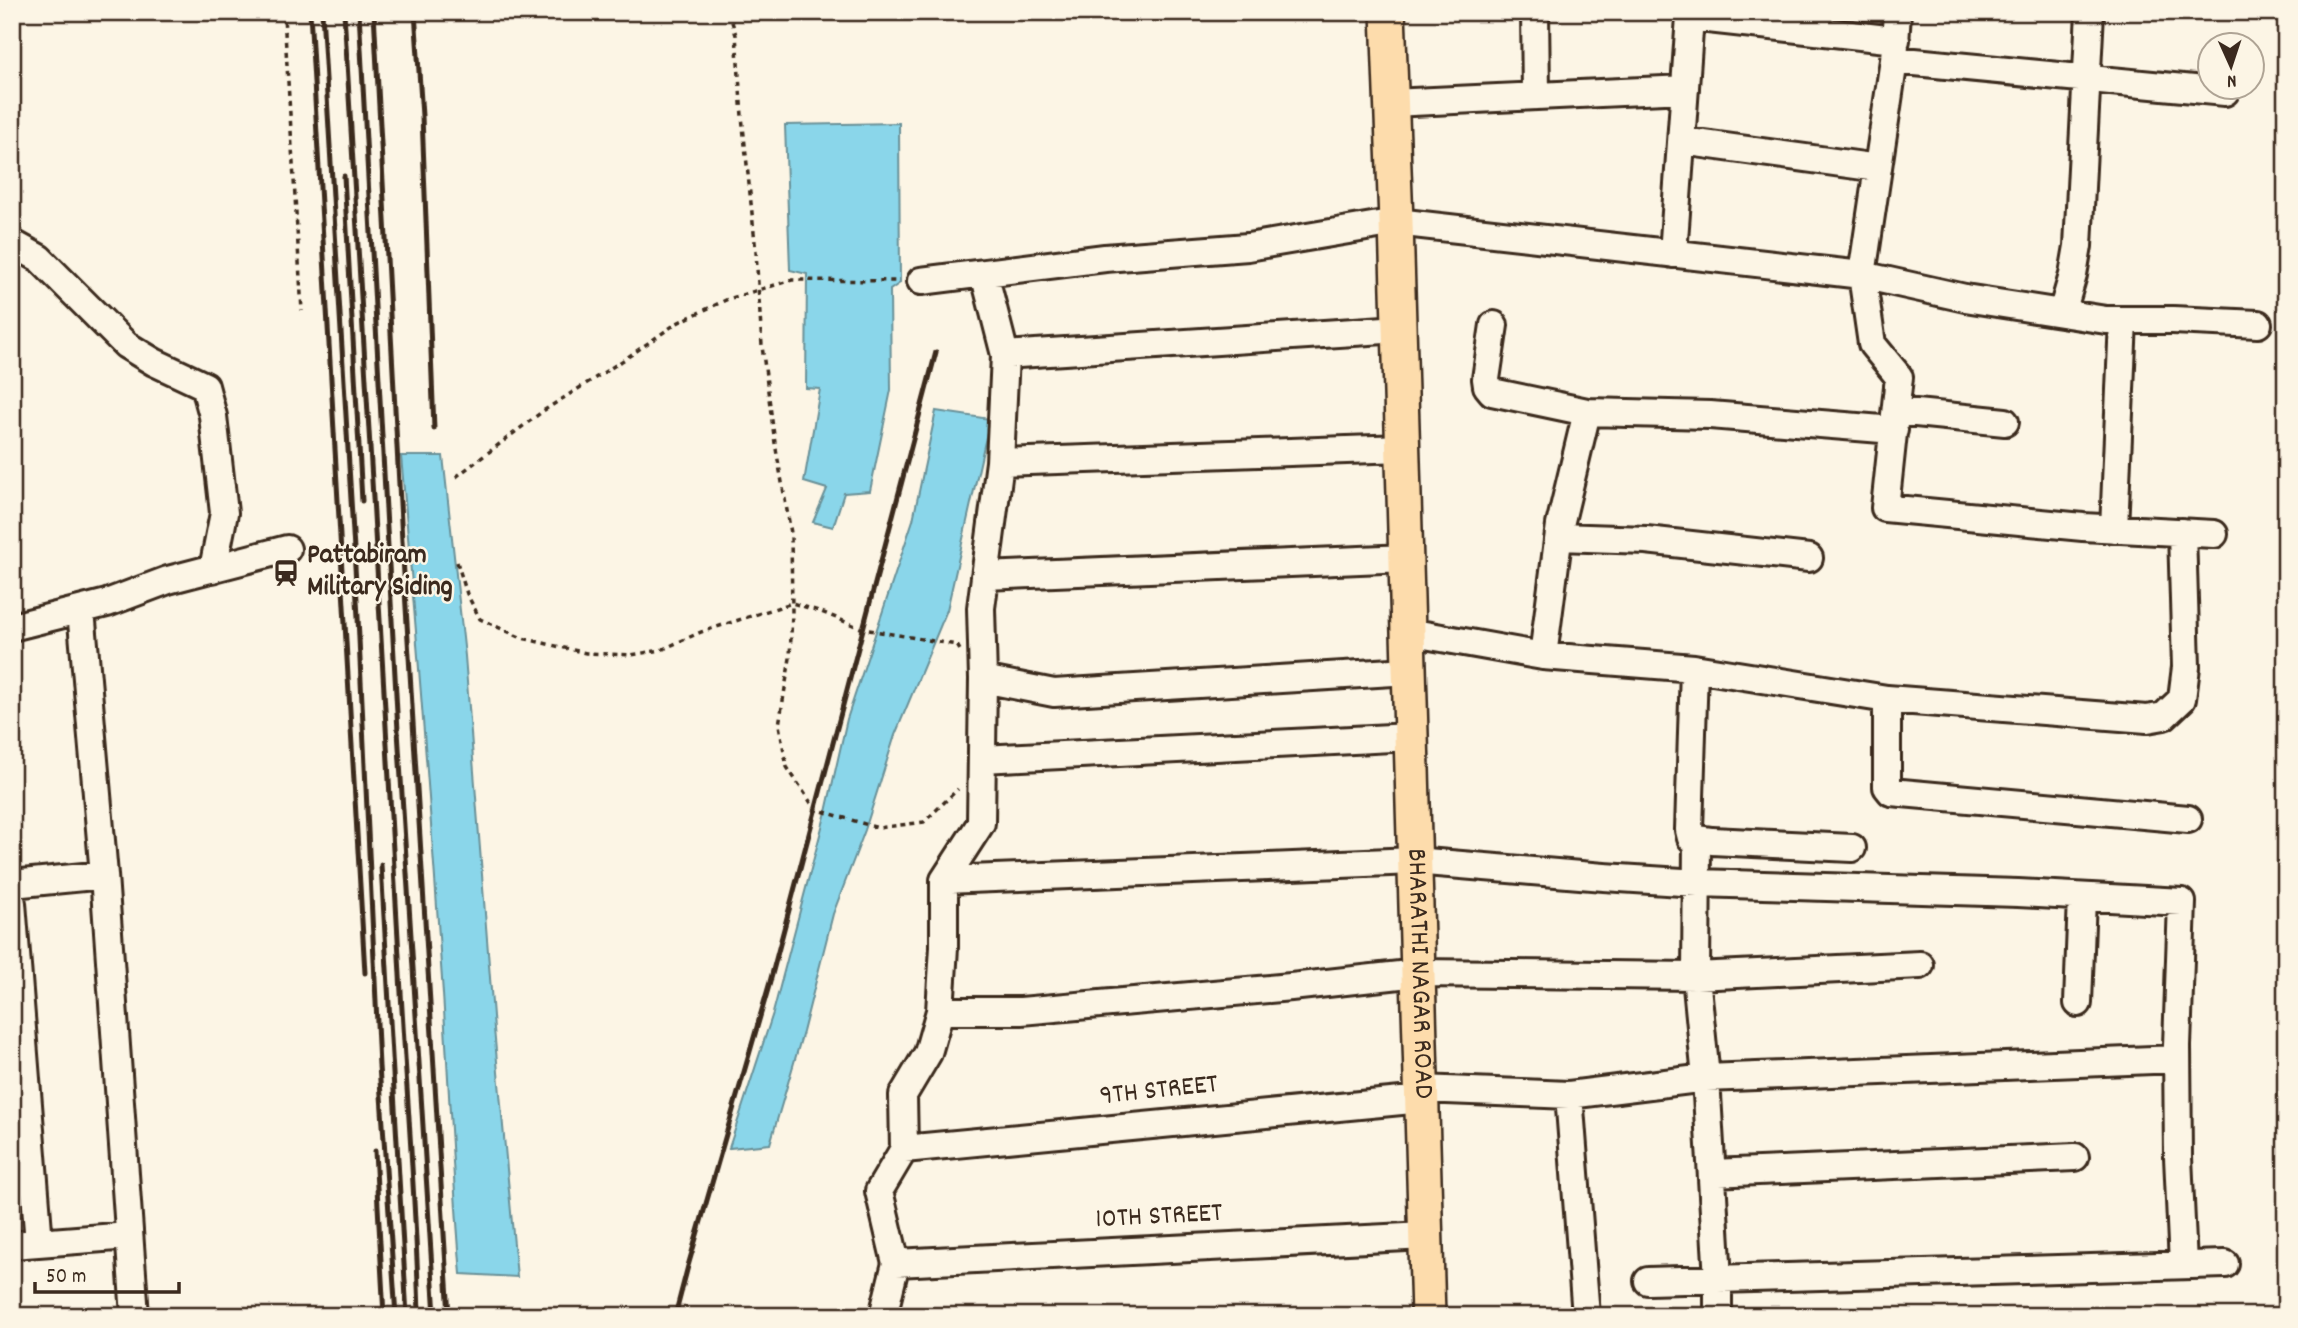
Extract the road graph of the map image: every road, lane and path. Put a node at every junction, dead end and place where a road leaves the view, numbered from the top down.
1 (281, 12) edge
2 (729, 12) edge
3 (1388, 12) edge
4 (1535, 12) edge
5 (1897, 12) edge
6 (2090, 12) edge
7 (1895, 50) junction
8 (2086, 78) junction
9 (1685, 89) junction
10 (2196, 89) edge
11 (1536, 96) junction
12 (1391, 103) junction
13 (1682, 141) junction
14 (1878, 169) junction
15 (1396, 222) junction
16 (12, 243) edge
17 (1673, 254) junction
18 (984, 273) junction
19 (1862, 275) junction
20 (921, 281) joint
21 (759, 291) junction
22 (302, 311) dead end
23 (2062, 313) junction
24 (2123, 320) junction
25 (2258, 324) dead end
26 (1494, 326) dead end
27 (1400, 328) junction
28 (1005, 355) junction
29 (1587, 412) junction
30 (1895, 420) junction
31 (2005, 422) dead end
32 (1403, 449) junction
33 (1000, 462) junction
34 (456, 477) dead end
35 (2114, 529) junction
36 (2182, 532) junction
37 (2214, 534) dead end
38 (1559, 537) junction
39 (287, 549) dead end
40 (1406, 558) junction
41 (1809, 558) dead end
42 (457, 562) dead end
43 (213, 569) junction
44 (985, 576) junction
45 (792, 603) junction
46 (81, 610) junction
47 (12, 627) edge
48 (1408, 632) junction
49 (1544, 656) junction
50 (1694, 668) junction
51 (1409, 671) junction
52 (983, 679) junction
53 (1887, 699) junction
54 (1411, 737) junction
55 (982, 758) junction
56 (958, 788) dead end
57 (2188, 819) dead end
58 (1697, 840) junction
59 (1852, 848) dead end
60 (1414, 861) junction
61 (104, 875) junction
62 (944, 880) junction
63 (1698, 883) junction
64 (12, 884) edge
65 (2082, 897) junction
66 (12, 902) edge
67 (1920, 965) dead end
68 (1418, 973) junction
69 (1696, 976) junction
70 (2078, 1003) dead end
71 (940, 1011) junction
72 (18, 1054) edge
73 (2177, 1059) junction
74 (1706, 1078) junction
75 (1422, 1094) junction
76 (1569, 1095) junction
77 (904, 1149) junction
78 (2075, 1157) dead end
79 (1712, 1173) junction
80 (129, 1236) junction
81 (1426, 1236) junction
82 (39, 1243) junction
83 (12, 1245) edge
84 (895, 1263) junction
85 (2225, 1264) dead end
86 (2183, 1265) junction
87 (1718, 1279) junction
88 (1648, 1281) dead end
89 (135, 1316) edge
90 (883, 1316) edge
91 (1428, 1316) edge
92 (1586, 1316) edge
93 (1718, 1316) edge

1 - 22 path
2 - 21 path
3 - 12 main road, BHARATHI NAGAR ROAD
4 - 11 street
5 - 7 street
6 - 8 street
7 - 8 street
7 - 9 street
7 - 14 street
8 - 10 street
8 - 23 street
9 - 11 street
9 - 13 street
11 - 12 street
12 - 15 main road, BHARATHI NAGAR ROAD
13 - 14 street
13 - 17 street
14 - 19 street
15 - 17 street
15 - 18 street
15 - 27 main road, BHARATHI NAGAR ROAD
16 - 43 street
17 - 19 street
18 - 20 street
18 - 28 street
19 - 23 street
19 - 30 street
20 - 21 path
21 - 34 path
21 - 45 path
23 - 24 street
24 - 25 street
24 - 35 street
26 - 29 street
27 - 28 street
27 - 32 main road, BHARATHI NAGAR ROAD
28 - 33 street
29 - 30 street
29 - 38 street
30 - 31 street
30 - 35 street
32 - 33 street
32 - 40 main road, BHARATHI NAGAR ROAD
33 - 44 street
35 - 36 street
36 - 37 street
36 - 53 street
38 - 41 street
38 - 49 street
39 - 43 street
40 - 44 street
40 - 48 main road, BHARATHI NAGAR ROAD
42 - 45 path
43 - 46 street
44 - 52 street
45 - 52 path
45 - 56 path
46 - 47 street
46 - 61 street
48 - 49 street
48 - 51 main road, BHARATHI NAGAR ROAD
49 - 50 street
50 - 53 street
50 - 58 street
51 - 52 street
51 - 54 main road, BHARATHI NAGAR ROAD
52 - 55 street
53 - 57 street
54 - 55 street
54 - 60 main road, BHARATHI NAGAR ROAD
55 - 62 street
58 - 59 street
58 - 63 street
60 - 62 street
60 - 63 street
60 - 68 main road, BHARATHI NAGAR ROAD
61 - 64 street
61 - 80 street
62 - 71 street
63 - 65 street
63 - 69 street
65 - 70 street
65 - 73 street
66 - 72 street
67 - 69 street
68 - 69 street
68 - 71 street
68 - 75 main road, BHARATHI NAGAR ROAD
69 - 74 street
71 - 77 street
72 - 82 street
73 - 74 street, 9TH STREET
73 - 86 street
74 - 76 street, 9TH STREET
74 - 79 street
75 - 76 street, 9TH STREET
75 - 77 street, 9TH STREET
75 - 81 main road, BHARATHI NAGAR ROAD
76 - 92 street
77 - 84 street
78 - 79 street
79 - 87 street
80 - 82 street
80 - 89 street
81 - 84 street, 10TH STREET
81 - 91 main road, BHARATHI NAGAR ROAD
82 - 83 street
84 - 90 street
85 - 86 street
86 - 87 street
87 - 88 street
87 - 93 street

